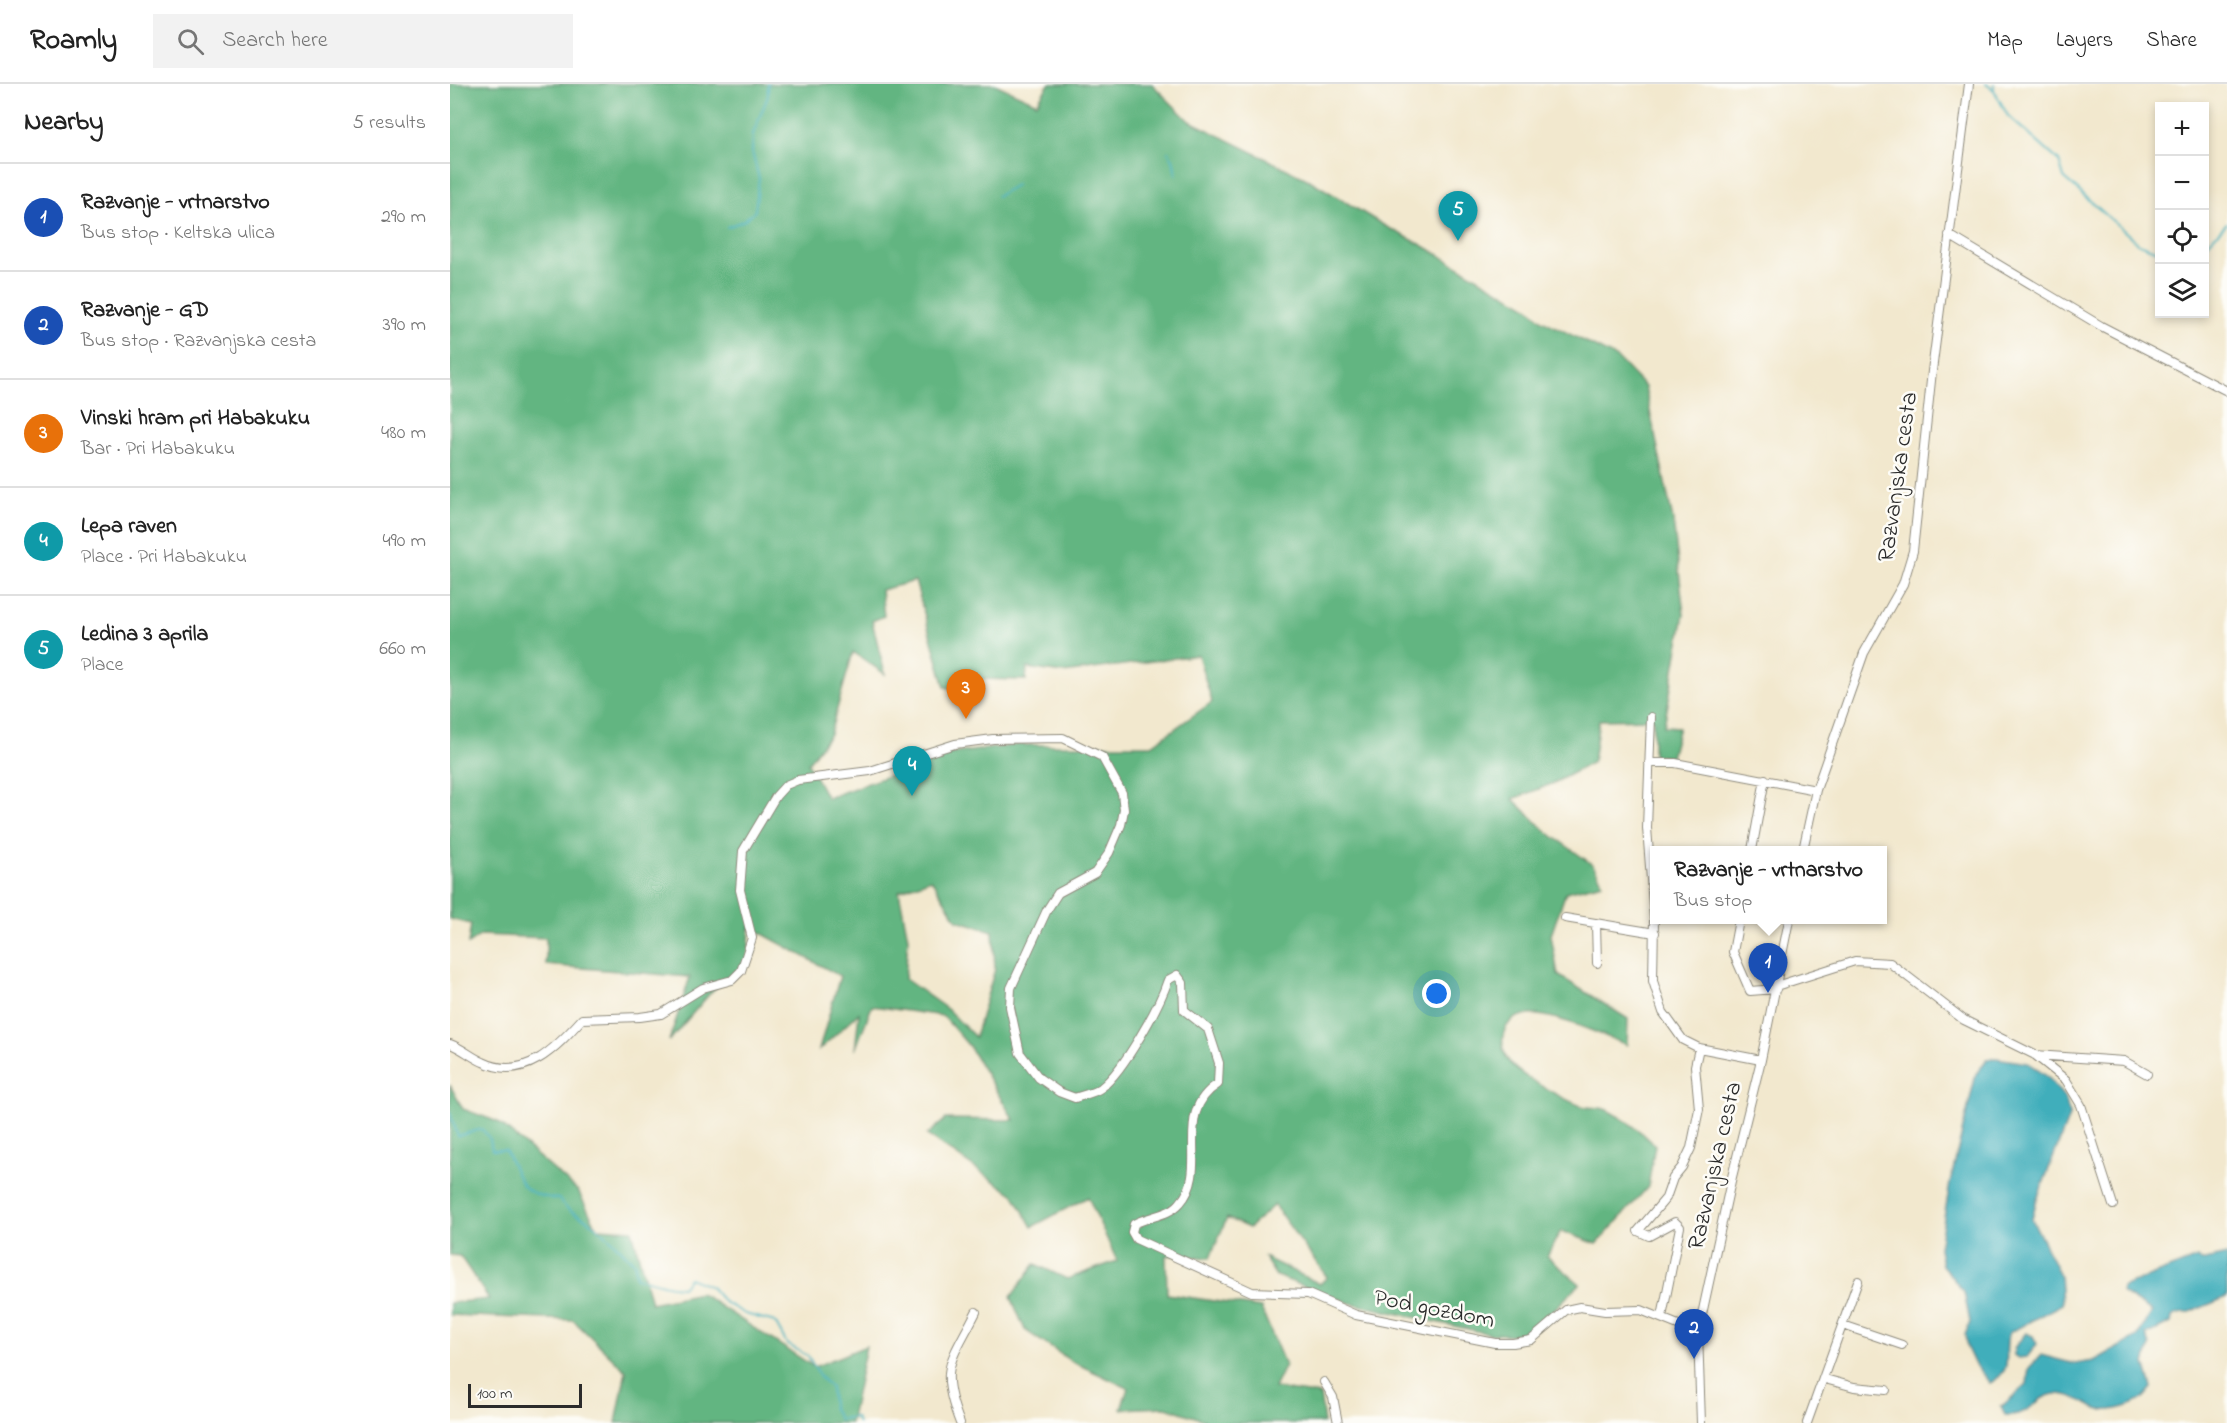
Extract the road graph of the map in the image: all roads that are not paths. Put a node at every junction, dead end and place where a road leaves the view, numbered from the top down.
1 (1969, 84) edge
2 (1949, 235) junction
3 (2227, 391) edge
4 (1651, 717) dead end
5 (1649, 763) junction
6 (1765, 780) junction
7 (1816, 790) junction
8 (1753, 846) edge
9 (1804, 846) edge
10 (1650, 867) edge
11 (1565, 918) dead end
12 (1596, 923) junction
13 (1654, 924) edge
14 (1738, 924) edge
15 (1788, 924) edge
16 (1655, 933) junction
17 (1597, 963) dead end
18 (1776, 988) junction
19 (450, 1044) edge
20 (1699, 1048) junction
21 (2035, 1055) junction
22 (1761, 1060) junction
23 (2147, 1074) dead end
24 (2113, 1205) dead end
25 (1857, 1281) dead end
26 (976, 1312) dead end
27 (1662, 1317) junction
28 (1843, 1325) junction
29 (1698, 1332) junction
30 (1902, 1345) dead end
31 (1825, 1379) junction
32 (1324, 1382) dead end
33 (1886, 1390) dead end
34 (960, 1423) edge
35 (1338, 1423) edge
36 (1701, 1423) edge
37 (1807, 1423) edge

1 - 2 street, Razvanjska cesta
2 - 3 street
2 - 7 street, Razvanjska cesta
4 - 5 street
5 - 6 street
5 - 10 street
6 - 7 street
6 - 8 street
7 - 9 street, Razvanjska cesta
11 - 12 street
12 - 16 street
12 - 17 street
13 - 16 street
14 - 18 street
15 - 18 street, Razvanjska cesta
16 - 20 street
18 - 21 street
18 - 22 street, Razvanjska cesta
19 - 27 street, Pod gozdom
20 - 22 street
20 - 27 street
21 - 23 street
21 - 24 street
22 - 29 street, Razvanjska cesta
25 - 28 street
26 - 34 street
27 - 29 street, Pod gozdom
28 - 30 street
28 - 31 street
29 - 36 street, Razvanjska cesta
31 - 33 street
31 - 37 street
32 - 35 street

